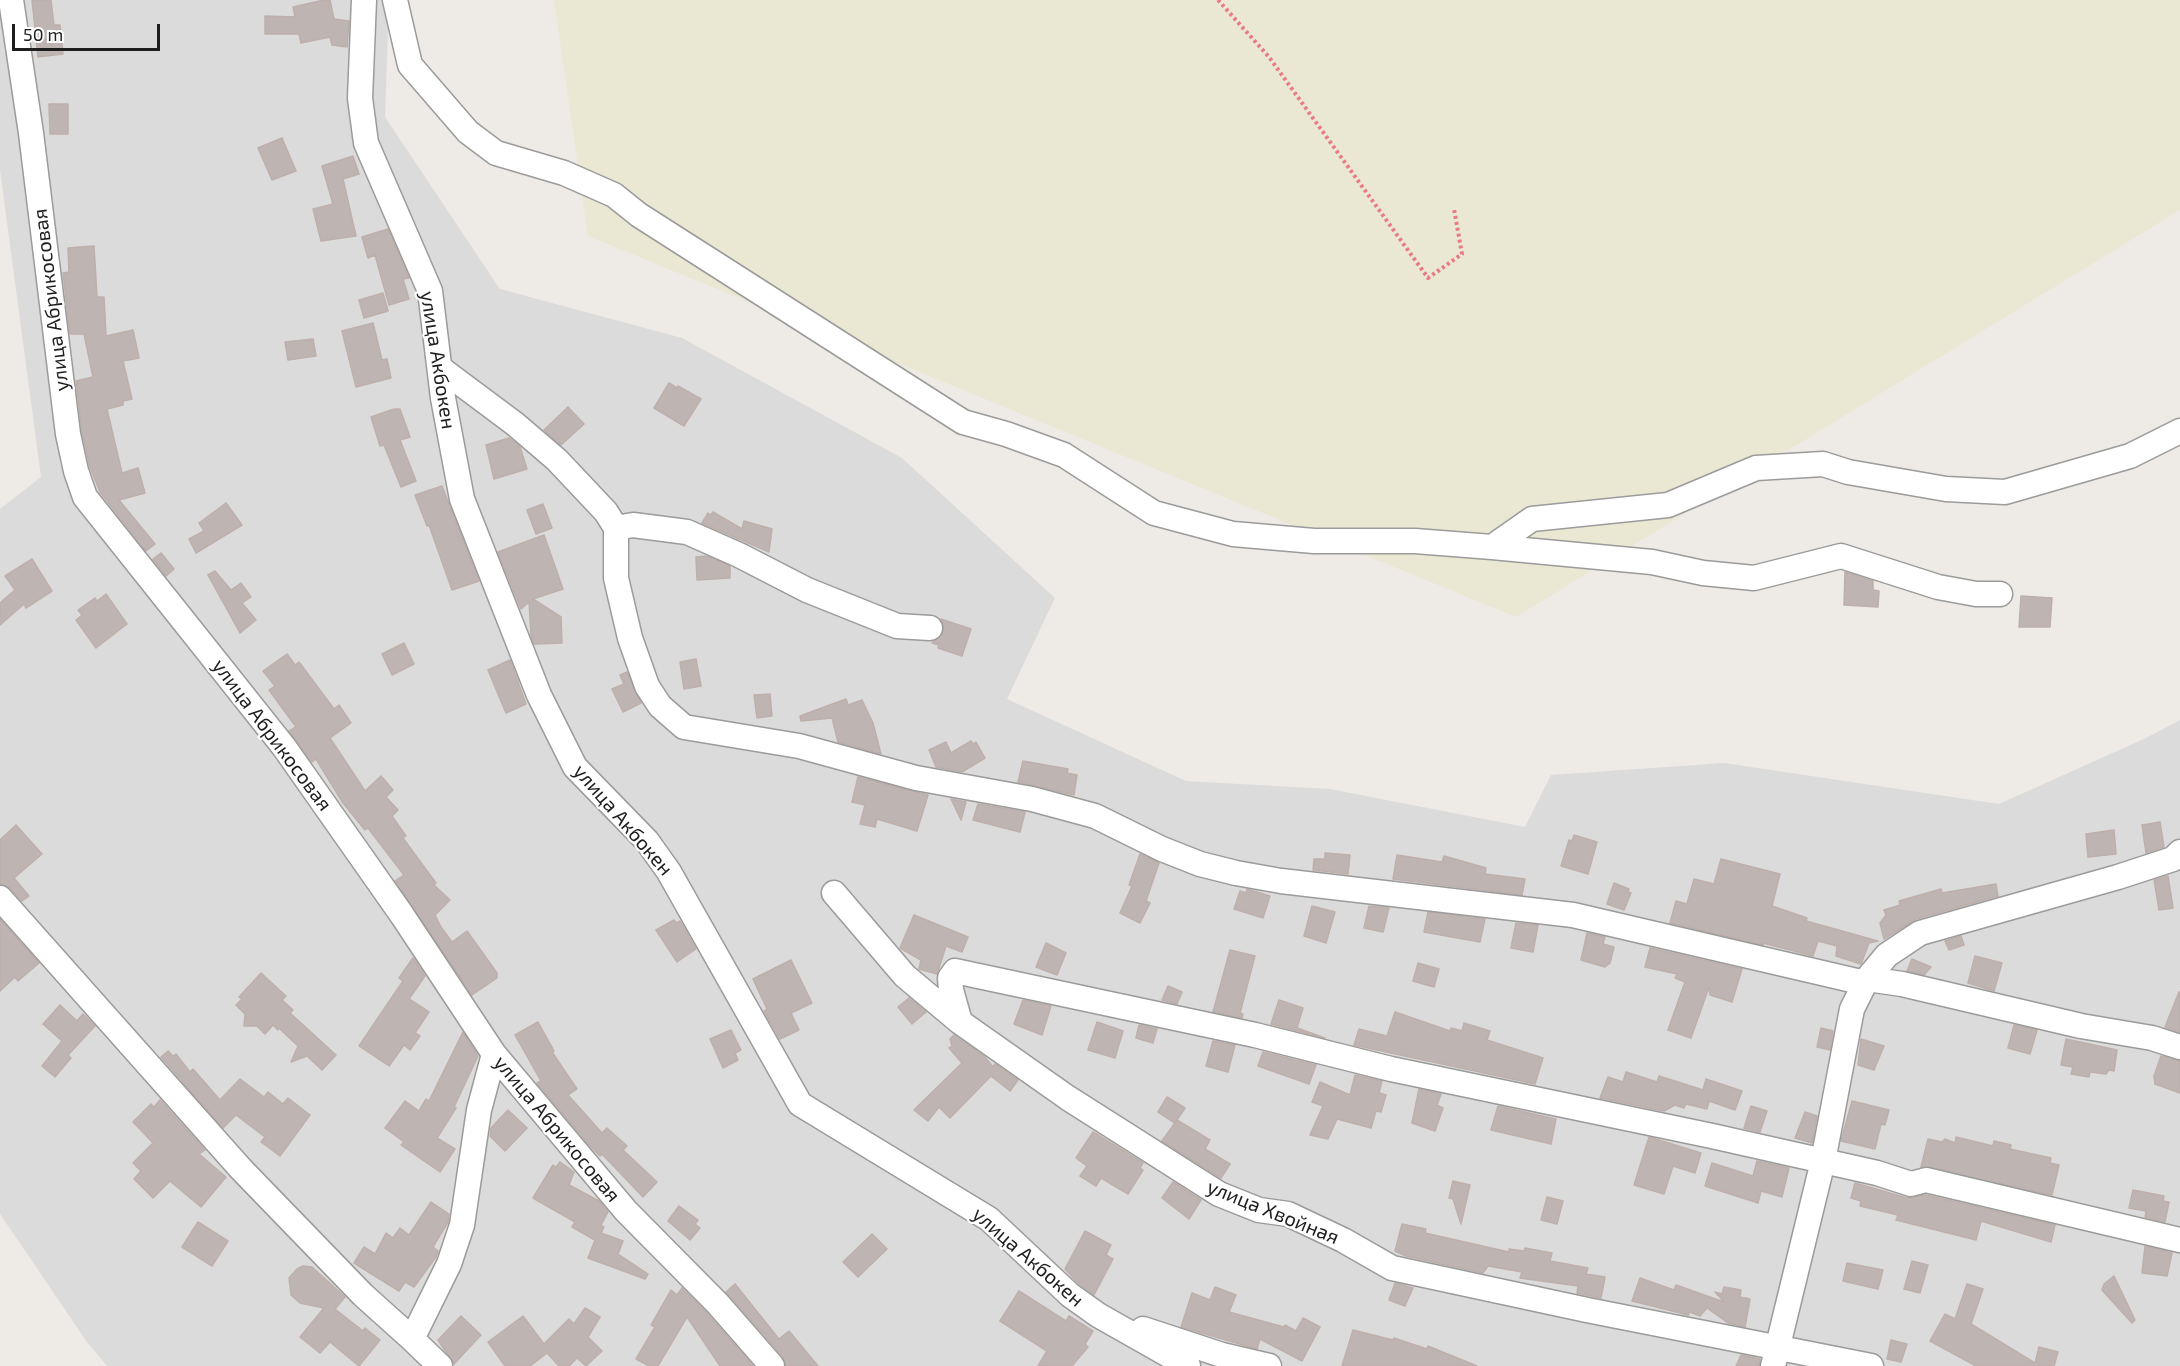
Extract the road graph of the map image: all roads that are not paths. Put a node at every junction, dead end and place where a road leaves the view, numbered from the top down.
1 (11, 0) edge
2 (364, 0) edge
3 (395, 0) edge
4 (440, 368) junction
5 (2180, 431) edge
6 (616, 528) junction
7 (1492, 547) junction
8 (2000, 594) dead end
9 (930, 628) dead end
10 (2180, 852) edge
11 (834, 893) dead end
12 (0, 898) edge
13 (1866, 981) junction
14 (960, 1022) junction
15 (2180, 1047) edge
16 (494, 1054) junction
17 (1823, 1161) junction
18 (2180, 1240) edge
19 (1098, 1315) junction
20 (412, 1339) junction
21 (1776, 1356) edge
22 (440, 1366) edge
23 (772, 1366) edge
24 (1188, 1366) edge
25 (1269, 1366) edge
26 (1871, 1366) edge

1 - 16 street, улица Абрикосовая
2 - 4 street, улица Акбокен
3 - 7 street
4 - 6 street
4 - 19 street, улица Акбокен
5 - 7 street
6 - 9 street
6 - 13 street
7 - 8 street
10 - 13 street
11 - 14 street, улица Хвойная
12 - 20 street
13 - 15 street
13 - 17 street
14 - 17 street
14 - 21 street, улица Хвойная
16 - 20 street
16 - 23 street, улица Абрикосовая
17 - 18 street
17 - 21 street
19 - 24 street, улица Акбокен
19 - 25 street
20 - 22 street
21 - 26 street, улица Хвойная

